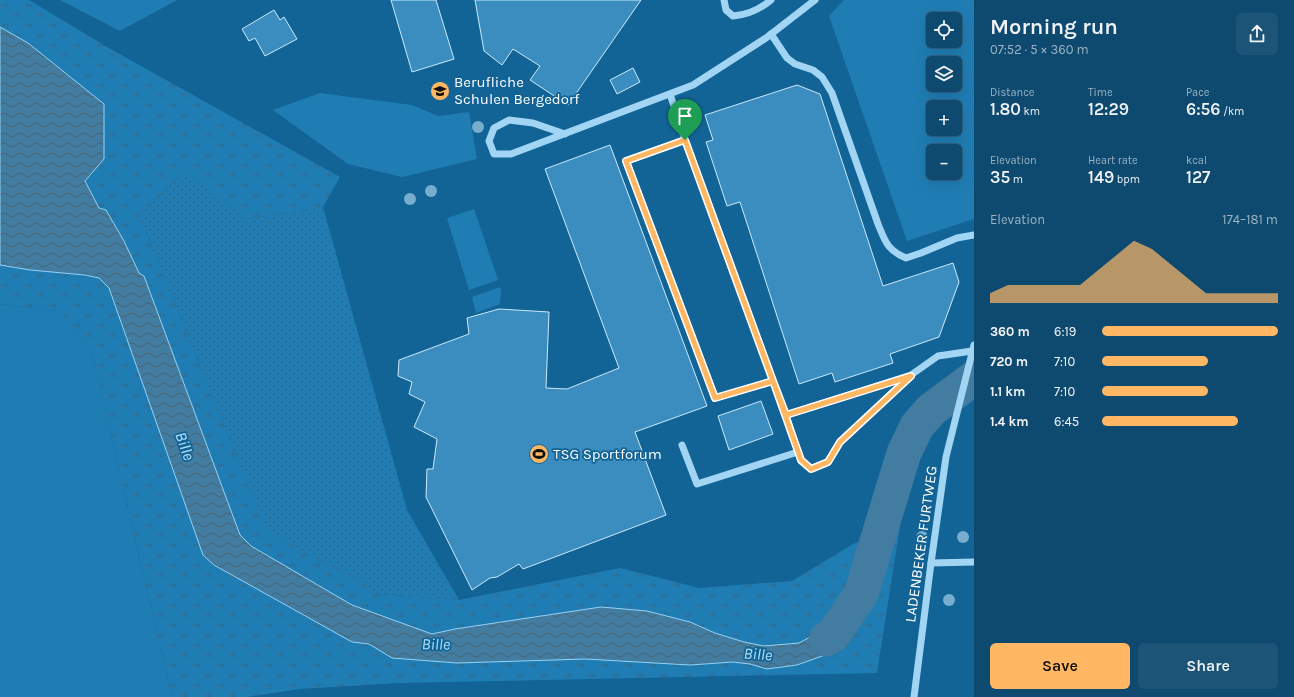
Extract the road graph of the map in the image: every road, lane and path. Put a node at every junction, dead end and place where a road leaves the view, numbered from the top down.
1 (724, 0) edge
2 (771, 0) edge
3 (815, 0) edge
4 (771, 34) junction
5 (670, 94) junction
6 (565, 134) junction
7 (685, 140) junction
8 (974, 235) edge
9 (973, 348) edge
10 (911, 376) junction
11 (773, 381) junction
12 (786, 415) junction
13 (682, 445) dead end
14 (798, 452) junction
15 (974, 562) edge
16 (931, 563) junction
17 (912, 696) edge

1 - 2 street
3 - 4 street
4 - 5 street
4 - 8 street
5 - 6 street
5 - 7 street
6 - 6 street
7 - 11 street
7 - 11 street
9 - 10 street
9 - 16 street, LADENBEKER FURTWEG
10 - 12 street
10 - 14 street
11 - 12 street
12 - 14 street
13 - 14 street
15 - 16 street
16 - 17 street, LADENBEKER FURTWEG

